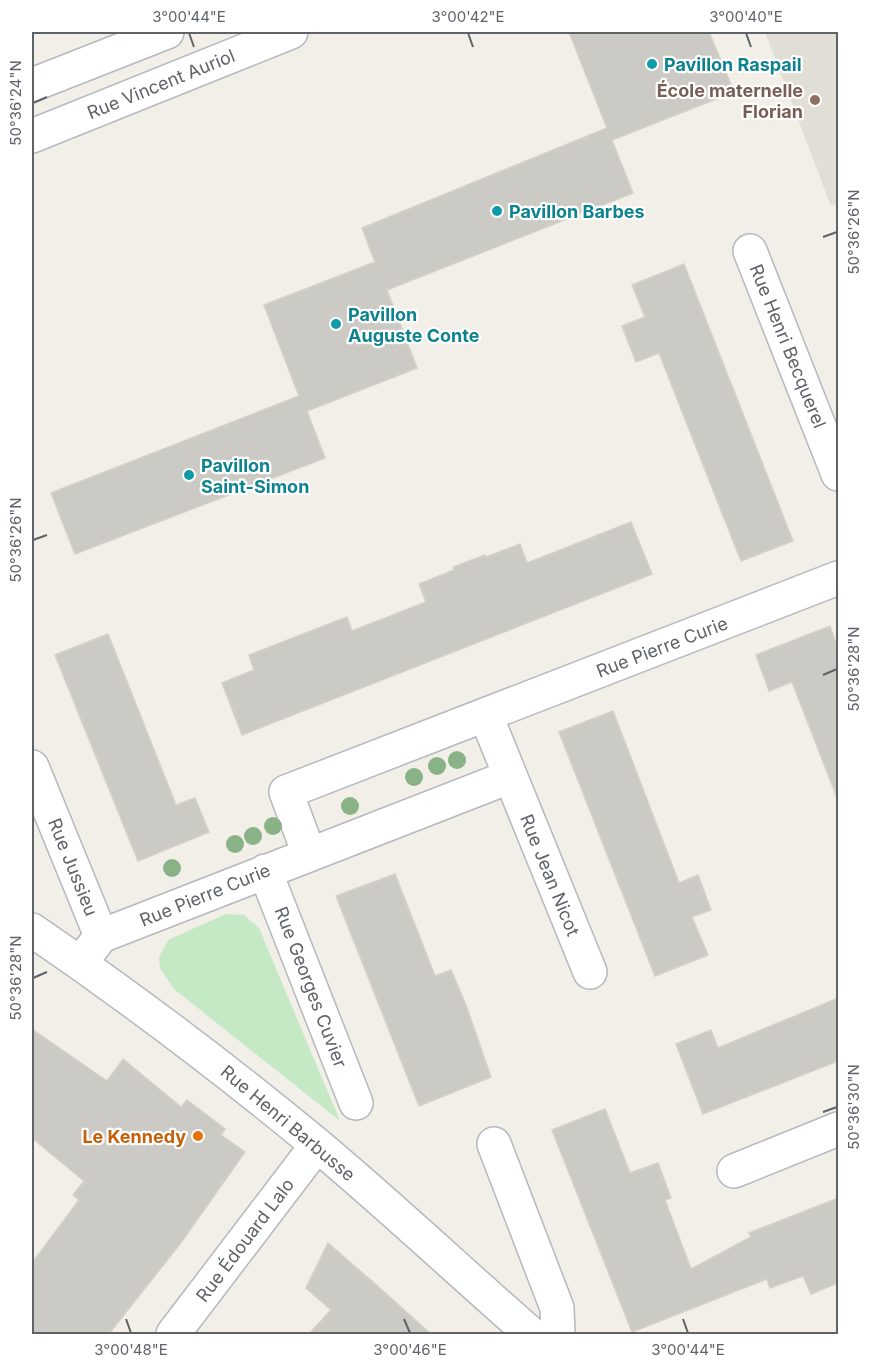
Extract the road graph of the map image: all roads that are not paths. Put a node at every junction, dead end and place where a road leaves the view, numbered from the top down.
1 (166, 32) edge
2 (291, 32) edge
3 (32, 86) edge
4 (32, 136) edge
5 (750, 251) dead end
6 (838, 474) edge
7 (838, 578) edge
8 (486, 716) junction
9 (32, 766) edge
10 (509, 777) junction
11 (309, 854) junction
12 (265, 871) junction
13 (32, 930) edge
14 (101, 936) junction
15 (80, 964) junction
16 (590, 972) dead end
17 (356, 1103) dead end
18 (838, 1129) edge
19 (494, 1144) dead end
20 (317, 1145) junction
21 (734, 1171) dead end
22 (173, 1335) edge
23 (531, 1335) edge
24 (558, 1335) edge

1 - 3 street
2 - 4 street, Rue Vincent Auriol
5 - 6 street, Rue Henri Becquerel
7 - 8 street, Rue Pierre Curie
8 - 10 street
8 - 11 street, Rue Pierre Curie
9 - 14 street, Rue Jussieu
10 - 11 street, Rue Pierre Curie
10 - 16 street, Rue Jean Nicot
11 - 12 street, Rue Pierre Curie
12 - 14 street, Rue Pierre Curie
12 - 17 street, Rue Georges Cuvier
13 - 15 street, Rue Henri Barbusse
14 - 15 street, Rue Jussieu
15 - 20 street, Rue Henri Barbusse
18 - 21 street
19 - 24 street
20 - 22 street, Rue Édouard Lalo
20 - 23 street, Rue Henri Barbusse

